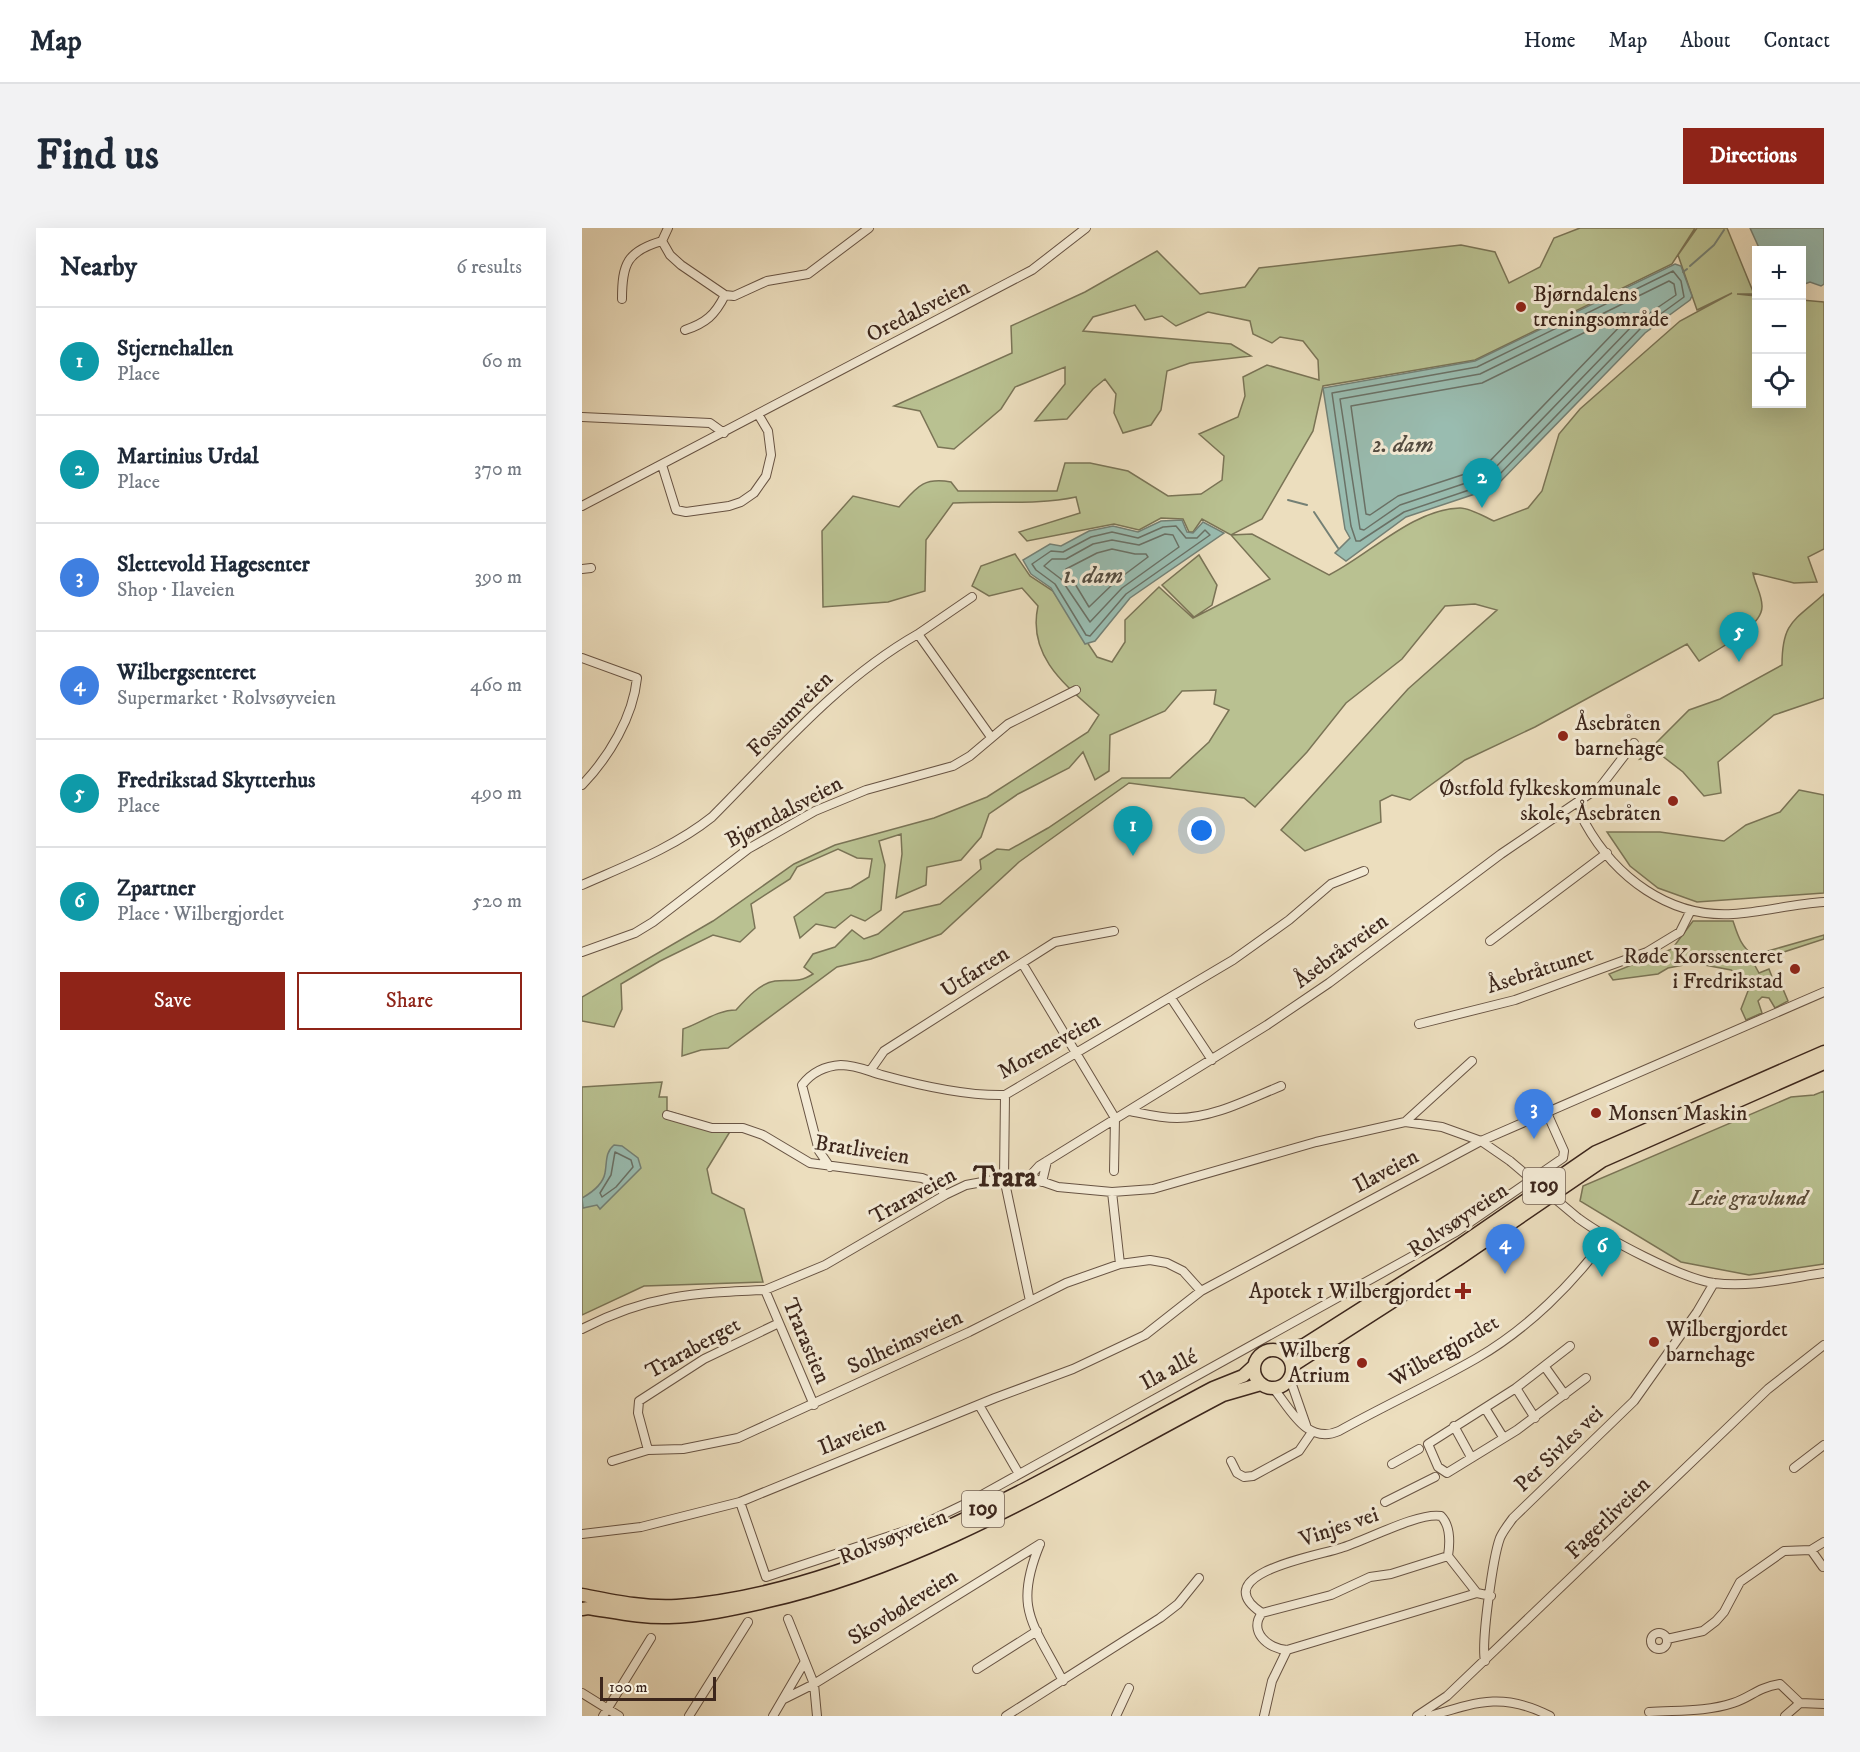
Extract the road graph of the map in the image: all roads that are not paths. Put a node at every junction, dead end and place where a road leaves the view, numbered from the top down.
1 (668, 228) edge
2 (869, 228) edge
3 (1086, 228) edge
4 (662, 241) junction
5 (725, 295) junction
6 (622, 298) dead end
7 (685, 330) dead end
8 (758, 414) junction
9 (582, 417) edge
10 (724, 433) junction
11 (662, 465) junction
12 (582, 506) edge
13 (591, 568) dead end
14 (582, 569) edge
15 (972, 597) dead end
16 (918, 634) junction
17 (582, 658) edge
18 (1076, 690) dead end
19 (991, 737) junction
20 (1634, 743) dead end
21 (582, 785) edge
22 (1579, 801) junction
23 (1607, 853) junction
24 (1365, 871) dead end
25 (582, 885) edge
26 (1824, 903) edge
27 (1690, 912) junction
28 (1114, 931) dead end
29 (1490, 941) dead end
30 (582, 952) edge
31 (1022, 963) junction
32 (1824, 992) edge
33 (1171, 998) junction
34 (1419, 1024) dead end
35 (1824, 1052) edge
36 (1076, 1053) junction
37 (1212, 1060) junction
38 (1472, 1061) dead end
39 (1824, 1063) edge
40 (870, 1071) junction
41 (1281, 1086) dead end
42 (1005, 1095) junction
43 (1130, 1111) junction
44 (1547, 1113) junction
45 (667, 1115) dead end
46 (1115, 1118) junction
47 (1406, 1122) junction
48 (1481, 1141) junction
49 (1047, 1161) junction
50 (830, 1167) junction
51 (1113, 1171) dead end
52 (1029, 1177) junction
53 (1004, 1178) junction
54 (1042, 1182) junction
55 (1112, 1192) junction
56 (945, 1195) junction
57 (1607, 1237) junction
58 (1120, 1264) junction
59 (1824, 1273) edge
60 (1714, 1283) junction
61 (765, 1290) junction
62 (1201, 1291) junction
63 (1030, 1301) junction
64 (779, 1323) junction
65 (582, 1329) edge
66 (1824, 1345) edge
67 (1570, 1346) dead end
68 (1281, 1351) junction
69 (1254, 1366) junction
70 (1292, 1366) junction
71 (1545, 1367) junction
72 (1587, 1378) dead end
73 (1290, 1379) junction
74 (1261, 1384) junction
75 (1516, 1388) junction
76 (1274, 1389) junction
77 (1565, 1395) junction
78 (979, 1405) junction
79 (814, 1406) junction
80 (1485, 1408) junction
81 (1535, 1418) junction
82 (1454, 1426) junction
83 (1309, 1429) junction
84 (1503, 1437) junction
85 (1824, 1445) edge
86 (1419, 1449) dead end
87 (648, 1450) junction
88 (1471, 1457) junction
89 (612, 1461) dead end
90 (1231, 1461) dead end
91 (1392, 1464) dead end
92 (1794, 1468) dead end
93 (1018, 1474) junction
94 (1434, 1477) dead end
95 (740, 1502) junction
96 (1385, 1502) dead end
97 (582, 1534) edge
98 (1824, 1542) edge
99 (1811, 1550) junction
100 (1448, 1556) junction
101 (1823, 1567) edge
102 (1199, 1578) dead end
103 (1477, 1593) junction
104 (582, 1595) edge
105 (1491, 1596) junction
106 (582, 1609) edge
107 (1262, 1613) junction
108 (788, 1619) dead end
109 (748, 1622) dead end
110 (1037, 1631) junction
111 (651, 1638) dead end
112 (1667, 1639) dead end
113 (1287, 1650) junction
114 (1485, 1661) junction
115 (804, 1663) junction
116 (977, 1669) dead end
117 (1064, 1681) junction
118 (814, 1684) junction
119 (1129, 1689) dead end
120 (582, 1693) edge
121 (784, 1699) junction
122 (1800, 1703) junction
123 (1824, 1704) edge
124 (1649, 1712) dead end
125 (605, 1713) edge
126 (619, 1716) edge
127 (688, 1716) edge
128 (773, 1716) edge
129 (817, 1716) edge
130 (1006, 1716) edge
131 (1116, 1716) edge
132 (1264, 1716) edge
133 (1417, 1716) edge
134 (1430, 1716) edge
135 (1550, 1716) edge
136 (1785, 1716) edge

1 - 4 street
2 - 5 street
3 - 8 street, Oredalsveien
4 - 5 street
4 - 6 street
5 - 7 street
8 - 10 street, Oredalsveien
8 - 11 street
9 - 10 street
10 - 11 street, Oredalsveien
11 - 12 street, Oredalsveien
13 - 14 street
15 - 16 street, Fossumveien
16 - 19 street
16 - 25 street, Fossumveien
17 - 21 street
18 - 19 street, Bjørndalsveien
19 - 30 street, Bjørndalsveien
20 - 22 street, Åsebråtveien
22 - 23 street
22 - 37 street, Åsebråtveien
23 - 27 street
23 - 29 street, Åsebråttunet
24 - 33 street, Moreneveien
26 - 27 street
27 - 34 street, Åsebråttunet
28 - 31 street, Utfarten
31 - 36 street
31 - 40 street, Utfarten
32 - 44 street, Ilaveien
33 - 36 street, Moreneveien
33 - 37 street
35 - 68 main road, Rolvsøyveien / 109
36 - 42 street, Moreneveien
36 - 46 street
37 - 43 street, Åsebråtveien
38 - 47 street
39 - 70 main road, Rolvsøyveien / 109
40 - 42 street, Moreneveien
40 - 50 street, Moreneveien
41 - 43 street
42 - 53 street
43 - 46 street, Åsebråtveien
44 - 48 street, Ilaveien
44 - 93 street, Ila allé
45 - 50 street, Bratliveien
46 - 49 street, Åsebråtveien
46 - 51 street
47 - 48 street, Traraveien
47 - 55 street, Traraveien
48 - 57 street, Traraveien, bridge
48 - 62 street, Ilaveien
49 - 52 street, Åsebråtveien
49 - 54 street
50 - 56 street, Bratliveien
52 - 53 street, Traraveien
52 - 54 street, Traraveien
53 - 56 street, Traraveien
53 - 63 street
54 - 55 street, Traraveien
55 - 58 street
56 - 61 street, Traraveien
57 - 60 street, Traraveien
57 - 83 street, Wilbergjordet
58 - 62 street, Solheimsveien
58 - 63 street, Solheimsveien
59 - 60 street
60 - 105 street, Per Sivles vei
61 - 64 street, Trarastien
61 - 65 street, Traraveien
62 - 78 street, Ilaveien
63 - 79 street, Solheimsveien
64 - 79 street, Trarastien
64 - 87 street, Traraberget
66 - 114 street, Fagerliveien
67 - 71 street
68 - 69 main road, 109
68 - 70 main road
69 - 74 main road
69 - 104 main road, Rolvsøyveien / 109
70 - 73 main road
71 - 75 street
71 - 77 street
72 - 77 street
73 - 76 main road
73 - 83 street
74 - 76 main road
74 - 106 main road, Rolvsøyveien / 109
75 - 80 street
75 - 81 street
76 - 83 street
77 - 81 street
78 - 93 street
78 - 95 street, Ilaveien
79 - 87 street, Solheimsveien
80 - 82 street
80 - 84 street
81 - 84 street
82 - 88 street
82 - 88 street
83 - 90 street
84 - 88 street
85 - 92 street
86 - 91 street
87 - 89 street, Solheimsveien
93 - 95 street, Ila allé
94 - 96 street
95 - 97 street, Ilaveien
98 - 99 street
99 - 101 street
99 - 112 street
100 - 103 street
100 - 107 street
100 - 107 street, Vinjes vei
102 - 117 street
103 - 105 street
103 - 113 street
105 - 114 street, Per Sivles vei
107 - 113 street, Vinjes vei
108 - 115 street
109 - 127 street
110 - 116 street
110 - 117 street
110 - 118 street, Skovbøleveien
111 - 125 street
113 - 132 street
114 - 133 street, Fagerliveien
115 - 118 street
115 - 121 street
117 - 130 street
118 - 121 street, Skovbøleveien
118 - 129 street
119 - 131 street
120 - 125 street
121 - 128 street
122 - 123 street
122 - 124 street
122 - 136 street
125 - 126 street
134 - 135 street

